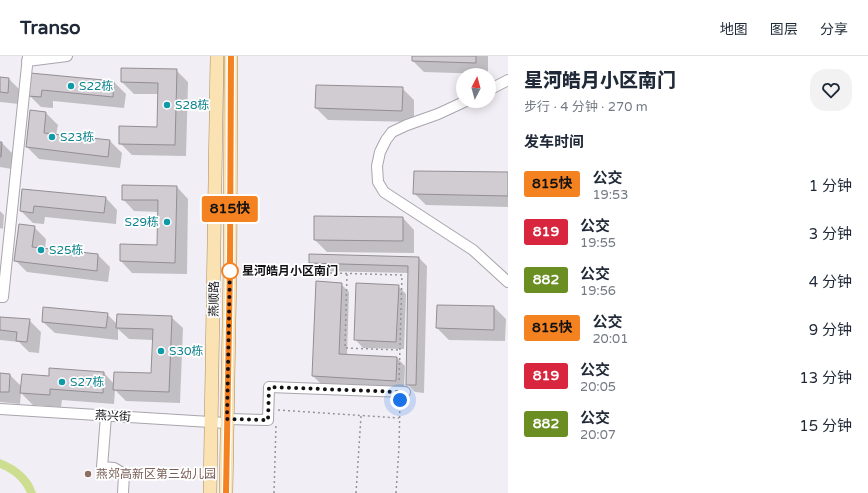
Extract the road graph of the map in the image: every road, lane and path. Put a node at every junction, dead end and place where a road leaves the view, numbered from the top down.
1 (67, 56) edge
2 (216, 56) edge
3 (232, 56) edge
4 (28, 59) edge
5 (508, 80) edge
6 (496, 86) edge
7 (456, 106) edge
8 (295, 272) dead end
9 (347, 274) junction
10 (508, 282) edge
11 (0, 297) edge
12 (400, 350) junction
13 (402, 392) junction
14 (0, 410) edge
15 (276, 410) dead end
16 (106, 416) junction
17 (361, 416) junction
18 (399, 418) junction
19 (227, 421) junction
20 (211, 422) junction
21 (276, 425) dead end
22 (124, 493) edge
23 (210, 493) edge
24 (226, 493) edge
25 (274, 493) edge
26 (356, 493) edge
27 (396, 493) edge

1 - 4 street
2 - 20 main road, 燕顺路
3 - 19 main road, 燕顺路
4 - 11 street
5 - 6 street
7 - 10 street
8 - 9 path
9 - 12 path
9 - 12 path
12 - 13 path
13 - 18 path
13 - 19 street, 燕兴街
14 - 16 street, 燕兴街
15 - 17 path
16 - 20 street, 燕兴街
16 - 22 street
17 - 18 path
17 - 26 path
18 - 27 path
19 - 20 street, 燕兴街
19 - 24 main road, 燕顺路
20 - 23 main road, 燕顺路
21 - 25 path

